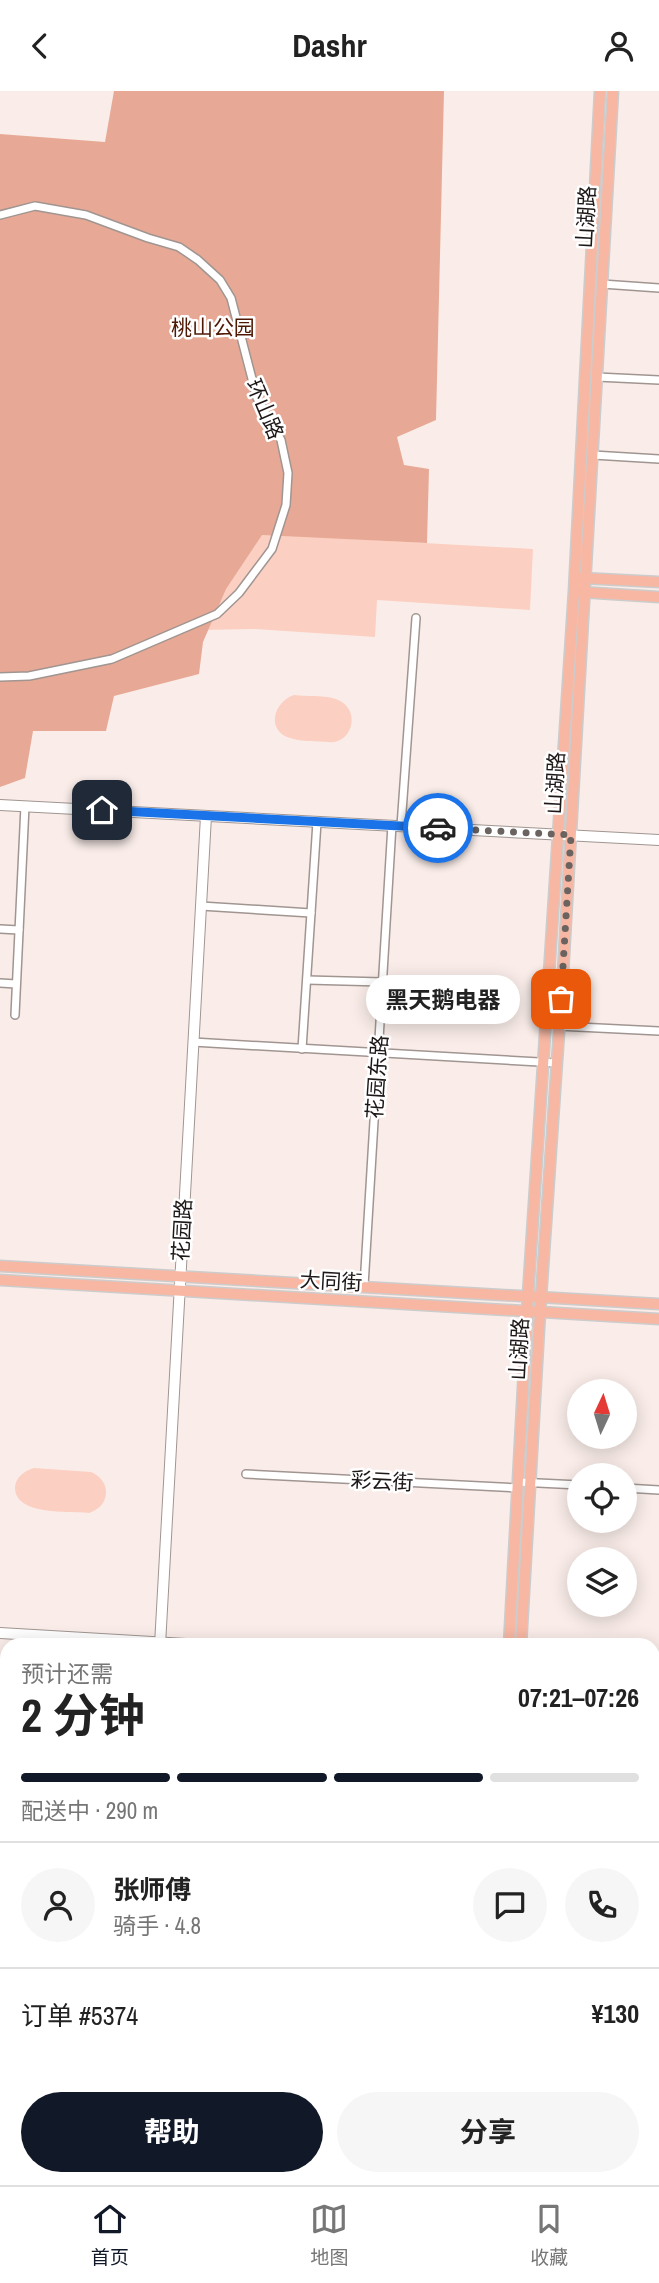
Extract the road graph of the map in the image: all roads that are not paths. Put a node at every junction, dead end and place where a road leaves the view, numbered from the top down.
1 (600, 91) edge
2 (613, 91) edge
3 (0, 215) edge
4 (601, 284) junction
5 (659, 288) edge
6 (597, 377) junction
7 (659, 380) edge
8 (593, 455) junction
9 (659, 459) edge
10 (580, 577) junction
11 (659, 582) edge
12 (579, 591) junction
13 (659, 597) edge
14 (416, 618) dead end
15 (0, 677) edge
16 (0, 805) edge
17 (25, 806) junction
18 (206, 815) junction
19 (317, 821) junction
20 (396, 826) junction
21 (559, 834) junction
22 (571, 835) junction
23 (659, 840) edge
24 (201, 906) junction
25 (311, 913) junction
26 (0, 929) edge
27 (19, 930) junction
28 (307, 980) junction
29 (383, 982) junction
30 (0, 983) edge
31 (16, 984) junction
32 (15, 1015) dead end
33 (558, 1026) junction
34 (659, 1031) edge
35 (193, 1042) junction
36 (302, 1049) junction
37 (378, 1053) junction
38 (543, 1062) junction
39 (557, 1063) junction
40 (0, 1266) edge
41 (180, 1275) junction
42 (0, 1280) edge
43 (364, 1286) junction
44 (179, 1291) junction
45 (528, 1295) junction
46 (541, 1296) junction
47 (659, 1304) edge
48 (527, 1312) junction
49 (540, 1312) junction
50 (659, 1319) edge
51 (246, 1474) dead end
52 (531, 1483) junction
53 (567, 1484) edge
54 (518, 1485) junction
55 (637, 1489) edge
56 (659, 1490) edge
57 (0, 1633) edge
58 (73, 1638) edge
59 (160, 1638) edge
60 (509, 1638) edge
61 (521, 1638) edge

1 - 10 main road, 山湖路
2 - 4 main road, 山湖路
3 - 15 street, 环山路
4 - 5 street
4 - 6 main road, 山湖路
6 - 7 street
6 - 8 main road, 山湖路
8 - 9 street
8 - 10 main road, 山湖路
10 - 11 main road
10 - 12 main road, 山湖路
12 - 13 main road
12 - 21 main road, 山湖路
12 - 22 main road, 山湖路
14 - 20 street, 花园东路
16 - 17 main road
17 - 18 main road
17 - 27 street
18 - 19 main road
18 - 24 main road, 花园路
19 - 20 main road
19 - 25 street
20 - 21 main road
20 - 29 street, 花园东路
21 - 22 main road
21 - 38 main road, 山湖路
22 - 23 main road
22 - 33 main road, 山湖路
24 - 25 street
24 - 35 main road, 花园路
25 - 28 street
26 - 27 street
27 - 31 street
28 - 29 street
28 - 36 street
29 - 37 street, 花园东路
30 - 31 street
31 - 32 street
33 - 34 street
33 - 39 main road, 山湖路
35 - 36 street
35 - 41 main road, 花园路
36 - 37 street
37 - 38 street
37 - 43 street, 花园东路
38 - 39 street
38 - 45 main road, 山湖路
39 - 46 main road, 山湖路
40 - 41 main road, 大同街
41 - 43 main road, 大同街
41 - 44 main road, 花园路
42 - 44 main road, 大同街
43 - 45 main road, 大同街
44 - 48 main road, 大同街
44 - 59 main road, 花园路
45 - 46 main road, 大同街
45 - 48 main road, 山湖路
46 - 47 main road, 大同街
46 - 49 main road, 山湖路
48 - 49 main road, 大同街
48 - 54 main road, 山湖路
49 - 50 main road, 大同街
49 - 52 main road, 山湖路
51 - 54 street, 彩云街
52 - 53 street, 彩云街
52 - 54 street, 彩云街
52 - 61 main road, 山湖路
54 - 60 main road, 山湖路
55 - 56 street
57 - 58 main road

